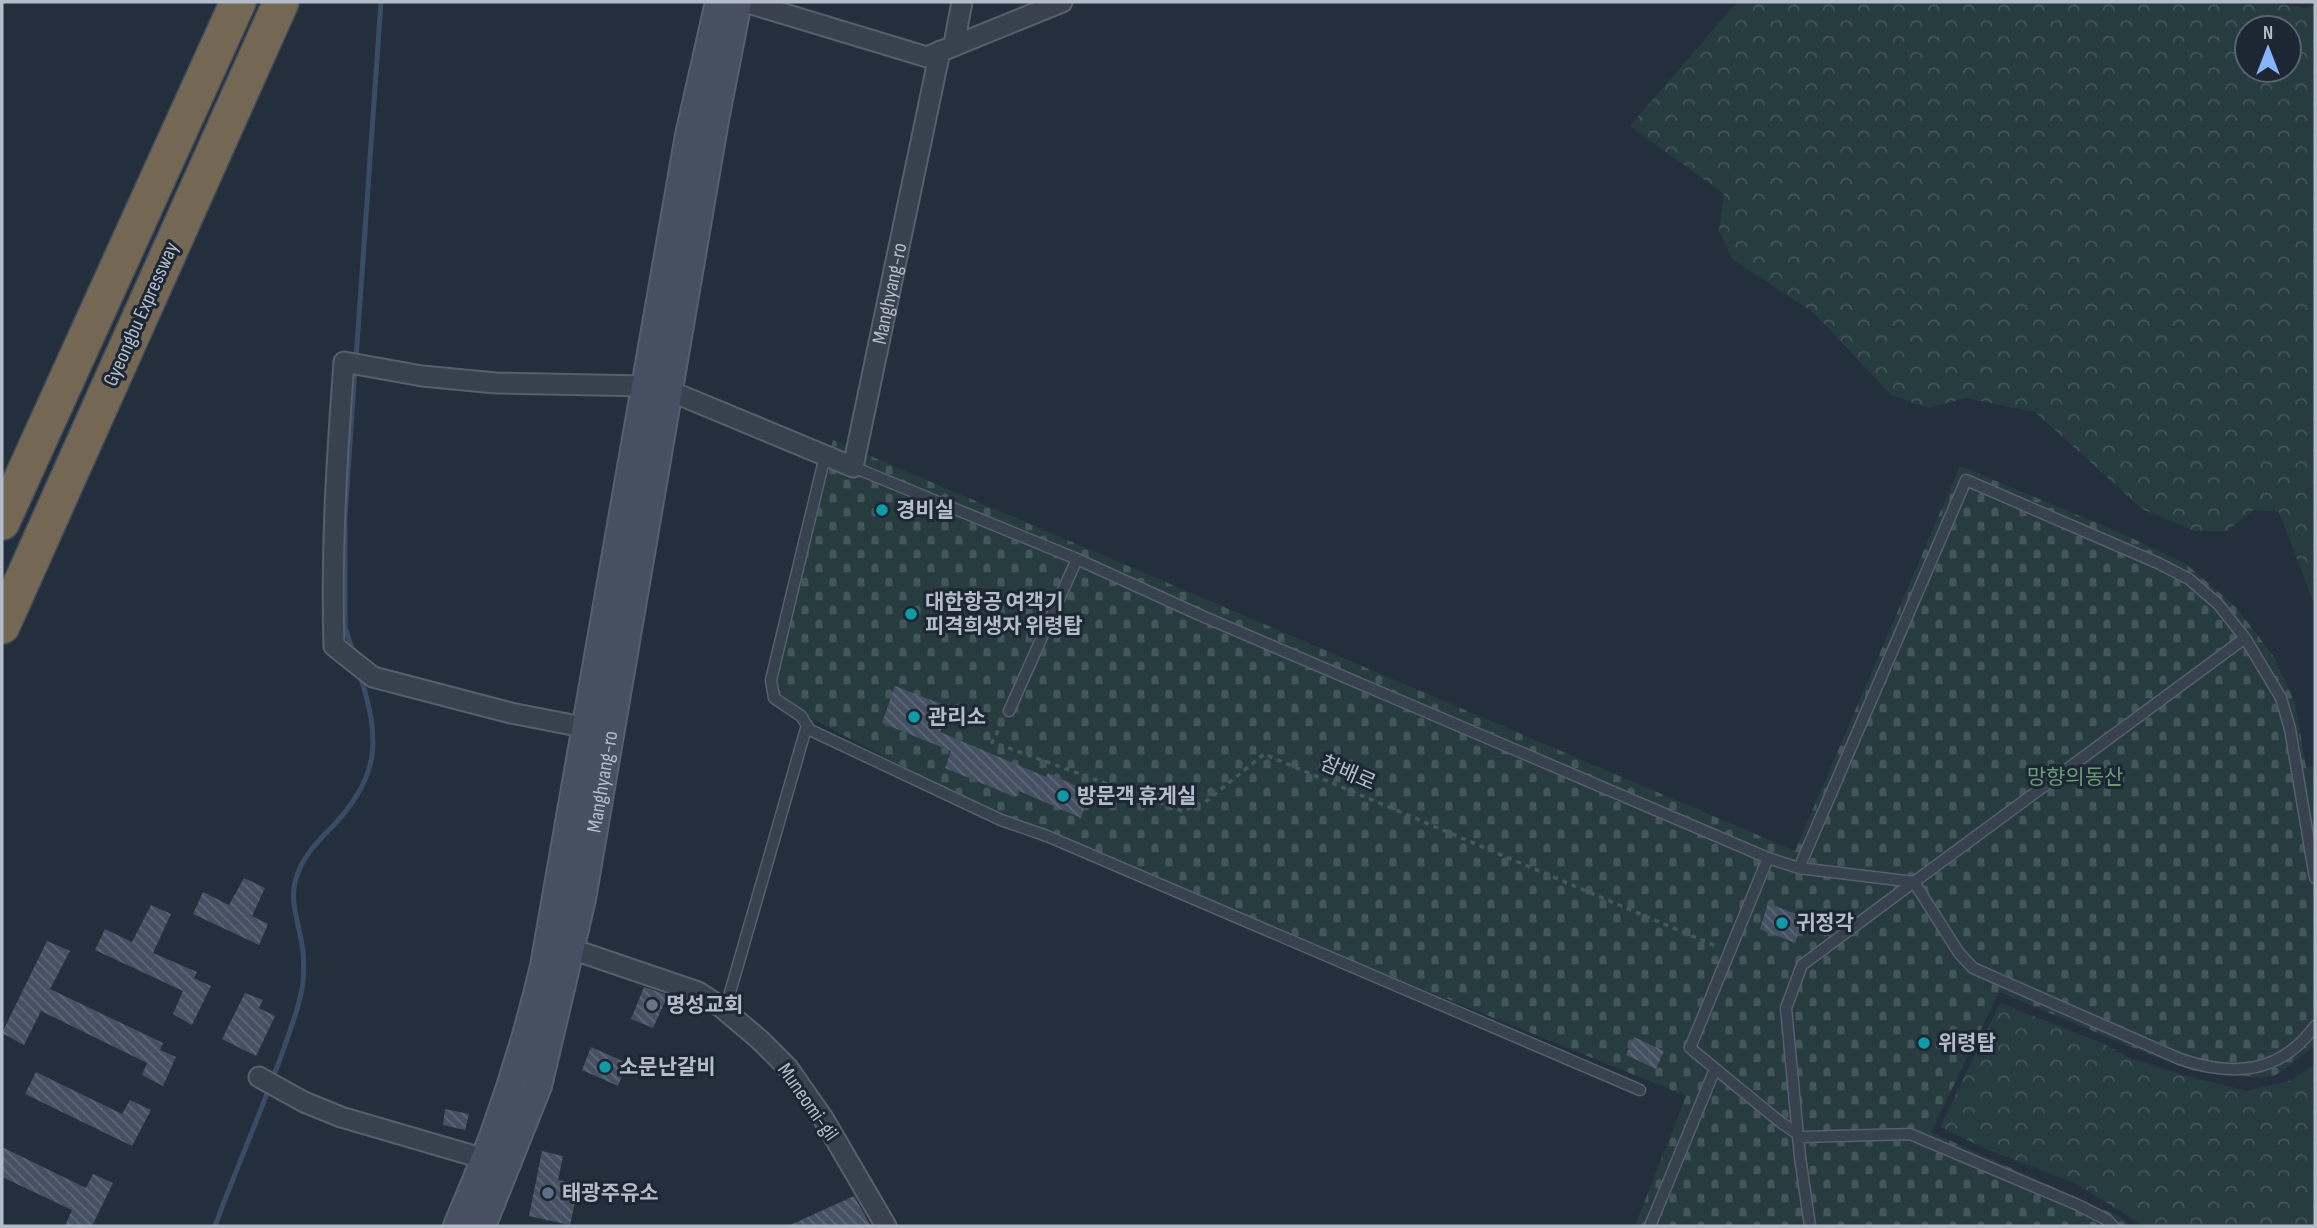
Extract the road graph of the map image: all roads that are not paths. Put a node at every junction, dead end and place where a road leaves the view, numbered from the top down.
1 (238, 2) edge
2 (281, 2) edge
3 (719, 2) edge
4 (738, 2) edge
5 (745, 2) edge
6 (962, 2) edge
7 (1062, 2) edge
8 (947, 48) junction
9 (658, 388) junction
10 (825, 456) junction
11 (853, 467) junction
12 (2, 522) edge
13 (1077, 559) junction
14 (2, 626) edge
15 (2245, 638) junction
16 (1009, 711) road end
17 (807, 725) junction
18 (599, 730) junction
19 (1768, 858) junction
20 (1799, 869) junction
21 (2315, 878) edge
22 (1914, 882) junction
23 (560, 945) junction
24 (725, 1010) junction
25 (2315, 1026) edge
26 (1715, 1069) junction
27 (259, 1077) dead end
28 (1640, 1090) dead end
29 (1798, 1134) junction
30 (495, 1162) junction
31 (457, 1226) edge
32 (482, 1226) edge
33 (886, 1226) edge
34 (1650, 1226) edge
35 (1810, 1226) edge
36 (2113, 1226) edge

1 - 12 highway, Gyeongbu Expressway
2 - 14 highway, Gyeongbu Expressway
3 - 9 main road, Manghyang-ro
4 - 9 main road, Manghyang-ro
5 - 8 street
6 - 8 street, Manghyang-ro
7 - 8 street
8 - 11 street, Manghyang-ro
9 - 10 street
9 - 18 main road, Manghyang-ro
9 - 18 street
10 - 11 street
10 - 17 lane
11 - 13 lane
13 - 16 lane
13 - 19 lane
15 - 20 lane
15 - 21 lane
15 - 22 lane
17 - 24 lane
17 - 28 lane
18 - 23 main road, Manghyang-ro
19 - 20 lane
19 - 26 lane
20 - 22 lane
22 - 25 lane
22 - 29 lane
23 - 24 street, Muneomi-gil
23 - 30 main road, Manghyang-ro
24 - 33 street, Muneomi-gil
26 - 29 lane
26 - 34 lane
27 - 30 street
29 - 35 lane
29 - 36 lane
30 - 31 main road, Manghyang-ro
30 - 32 main road, Manghyang-ro

